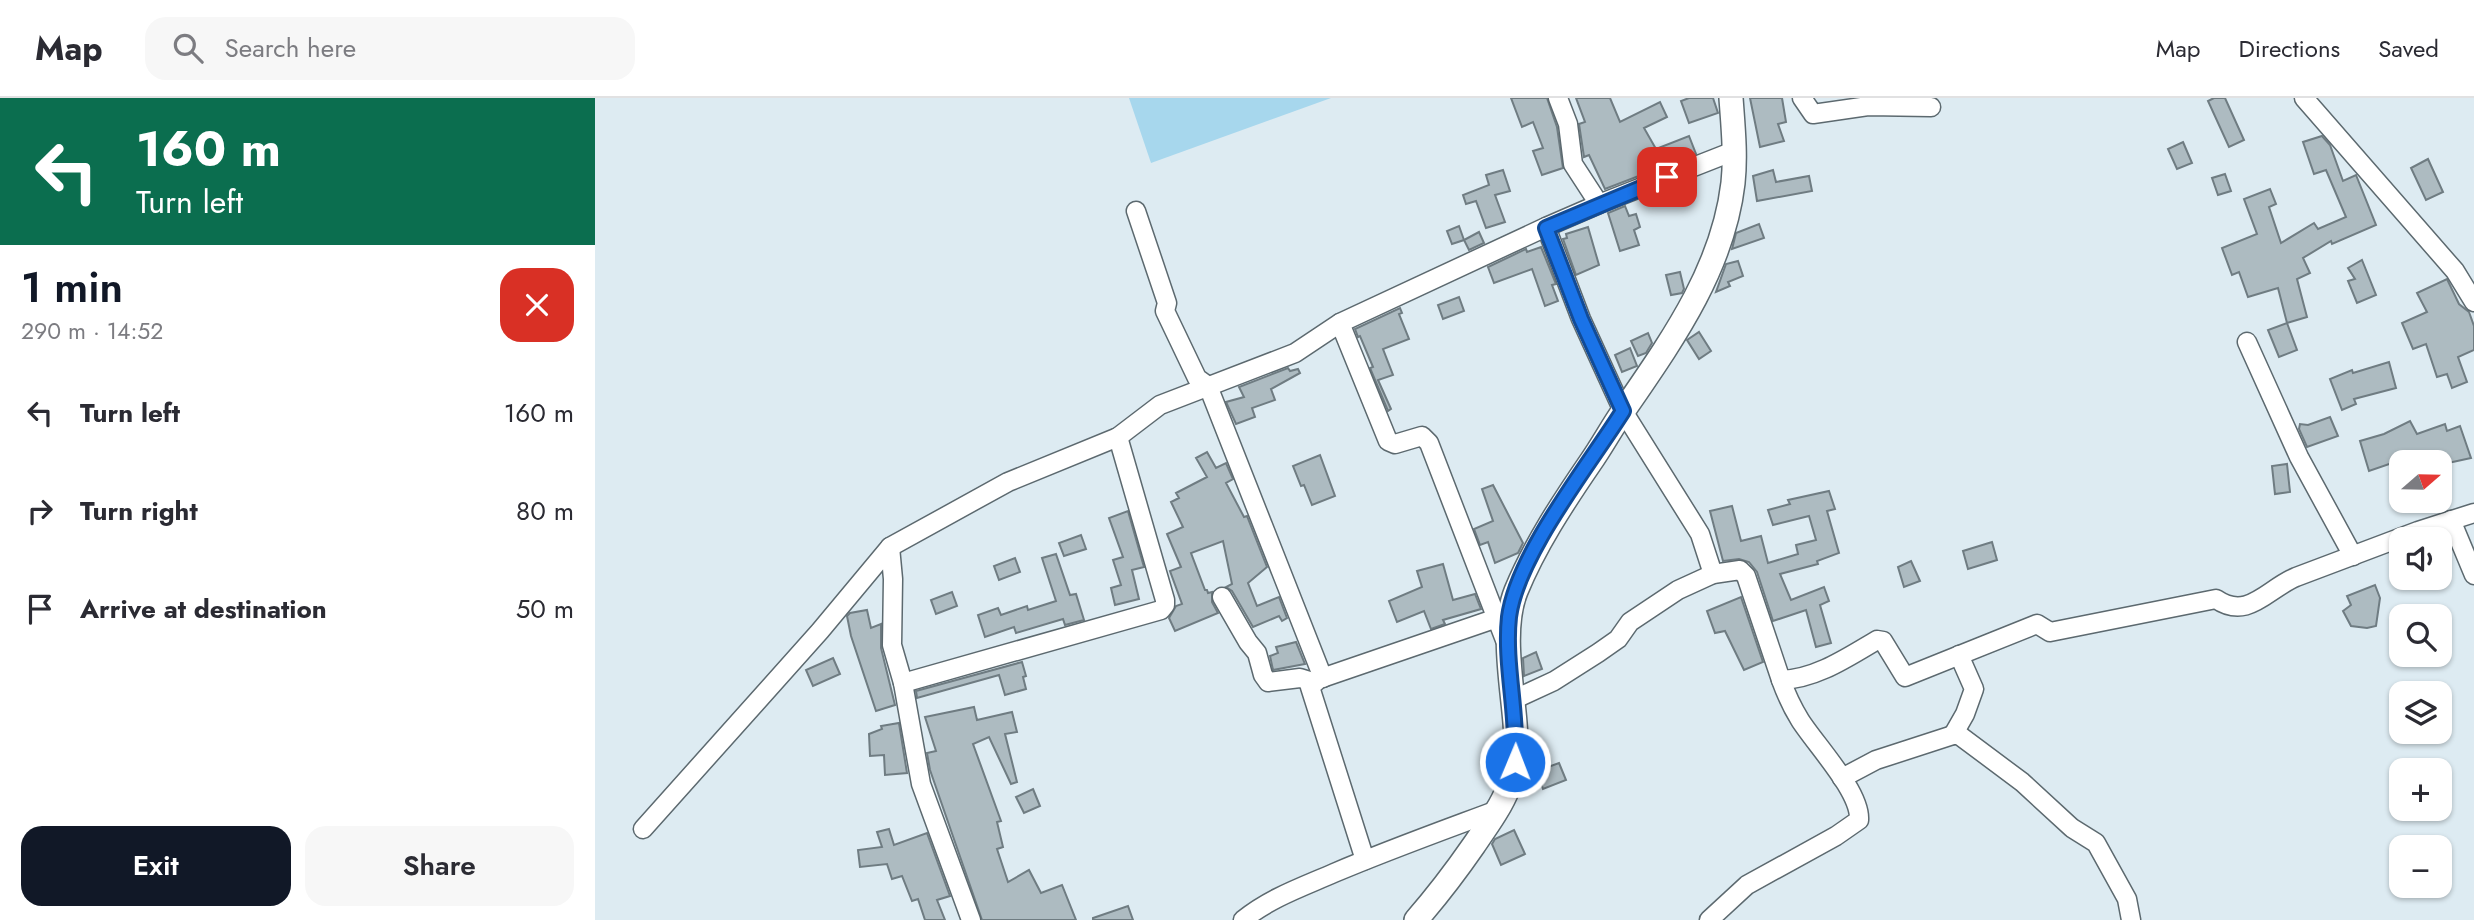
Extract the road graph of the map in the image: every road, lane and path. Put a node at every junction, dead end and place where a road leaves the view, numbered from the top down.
1 (1559, 98) edge
2 (1731, 98) edge
3 (1802, 98) edge
4 (2304, 98) edge
5 (1931, 107) dead end
6 (1734, 151) junction
7 (1599, 204) junction
8 (1136, 211) dead end
9 (1546, 228) junction
10 (2474, 302) edge
11 (1340, 323) junction
12 (2247, 342) dead end
13 (1208, 386) junction
14 (1623, 411) junction
15 (1118, 437) junction
16 (2474, 513) edge
17 (2451, 520) junction
18 (890, 547) junction
19 (2353, 555) junction
20 (1713, 575) junction
21 (2474, 575) edge
22 (1222, 597) dead end
23 (1497, 618) junction
24 (1510, 650) junction
25 (1959, 655) junction
26 (1318, 680) junction
27 (1781, 680) junction
28 (903, 682) junction
29 (1513, 699) junction
30 (1953, 735) junction
31 (1842, 778) junction
32 (1500, 809) junction
33 (643, 829) dead end
34 (1366, 860) junction
35 (971, 920) edge
36 (1243, 920) edge
37 (1416, 920) edge
38 (1709, 920) edge
39 (2131, 920) edge

1 - 7 street
2 - 6 street
3 - 5 street
4 - 10 street
6 - 7 street
6 - 14 street
7 - 9 street
8 - 13 street
9 - 11 street
9 - 14 street
11 - 13 street
11 - 23 street
12 - 19 street
13 - 15 street
13 - 26 street
14 - 20 street
14 - 24 street
15 - 18 street
15 - 28 street
16 - 17 street
17 - 19 street
17 - 21 street
18 - 28 street
18 - 33 street
19 - 25 street
20 - 27 street
20 - 29 street
22 - 26 street
23 - 24 street
23 - 26 street
24 - 29 street
25 - 27 street
25 - 30 street
26 - 34 street
27 - 31 street
28 - 35 street
29 - 32 street
30 - 31 street
30 - 39 street
31 - 38 street
32 - 34 street
32 - 37 street
34 - 36 street

